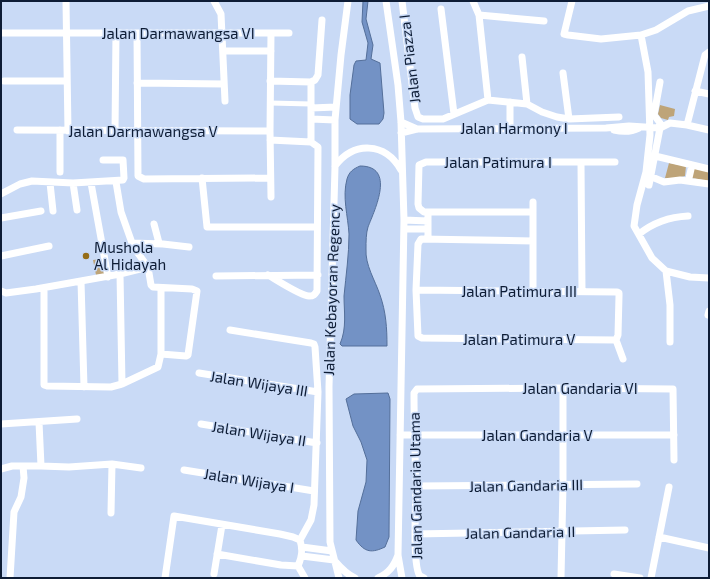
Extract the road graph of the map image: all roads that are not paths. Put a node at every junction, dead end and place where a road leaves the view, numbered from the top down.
1 (66, 1) edge
2 (214, 1) edge
3 (348, 1) edge
4 (386, 1) edge
5 (402, 1) edge
6 (473, 1) edge
7 (572, 1) edge
8 (709, 6) edge
9 (441, 9) dead end
10 (479, 15) junction
11 (322, 20) dead end
12 (544, 21) dead end
13 (1, 33) edge
14 (66, 33) junction
15 (116, 33) junction
16 (137, 33) junction
17 (222, 33) junction
18 (271, 33) junction
19 (289, 33) dead end
20 (641, 35) junction
21 (223, 51) junction
22 (271, 51) junction
23 (708, 55) edge
24 (522, 57) dead end
25 (563, 72) dead end
26 (4, 81) dead end
27 (67, 81) junction
28 (270, 81) junction
29 (311, 82) junction
30 (660, 82) dead end
31 (137, 83) junction
32 (224, 84) junction
33 (696, 91) junction
34 (709, 94) edge
35 (488, 100) junction
36 (224, 101) dead end
37 (510, 102) junction
38 (270, 103) junction
39 (527, 104) junction
40 (311, 106) junction
41 (336, 108) junction
42 (454, 114) junction
43 (620, 116) dead end
44 (569, 119) junction
45 (311, 120) junction
46 (335, 120) junction
47 (401, 122) junction
48 (687, 125) junction
49 (660, 128) junction
50 (417, 129) junction
51 (510, 129) junction
52 (16, 130) dead end
53 (64, 130) junction
54 (115, 130) junction
55 (709, 130) edge
56 (137, 131) junction
57 (270, 131) junction
58 (402, 133) junction
59 (270, 140) junction
60 (311, 142) junction
61 (655, 156) junction
62 (103, 160) dead end
63 (615, 162) dead end
64 (580, 163) junction
65 (692, 165) junction
66 (335, 167) junction
67 (709, 169) edge
68 (402, 170) junction
69 (60, 172) dead end
70 (652, 177) junction
71 (202, 178) junction
72 (270, 178) junction
73 (689, 178) dead end
74 (116, 182) junction
75 (50, 183) junction
76 (73, 183) junction
77 (91, 183) junction
78 (1, 184) edge
79 (709, 184) edge
80 (649, 185) dead end
81 (2, 193) edge
82 (271, 197) dead end
83 (533, 202) dead end
84 (53, 210) dead end
85 (77, 210) dead end
86 (41, 211) dead end
87 (533, 212) junction
88 (428, 213) junction
89 (688, 216) dead end
90 (1, 218) edge
91 (404, 220) junction
92 (428, 221) junction
93 (154, 224) dead end
94 (316, 227) junction
95 (404, 229) junction
96 (428, 229) junction
97 (639, 234) junction
98 (428, 239) junction
99 (533, 241) junction
100 (132, 243) junction
101 (159, 244) junction
102 (49, 246) dead end
103 (189, 247) dead end
104 (1, 256) edge
105 (148, 267) junction
106 (666, 271) junction
107 (120, 274) junction
108 (268, 275) junction
109 (318, 275) junction
110 (108, 276) junction
111 (216, 276) dead end
112 (709, 278) edge
113 (81, 281) junction
114 (44, 288) junction
115 (161, 288) junction
116 (416, 290) junction
117 (533, 290) junction
118 (582, 291) junction
119 (4, 292) edge
120 (230, 330) dead end
121 (616, 340) junction
122 (670, 342) dead end
123 (161, 354) junction
124 (623, 359) dead end
125 (199, 373) dead end
126 (122, 384) junction
127 (84, 387) junction
128 (563, 388) junction
129 (416, 390) joint
130 (318, 392) junction
131 (77, 419) dead end
132 (39, 422) junction
133 (1, 424) edge
134 (201, 424) dead end
135 (400, 435) junction
136 (563, 435) junction
137 (674, 435) junction
138 (414, 436) junction
139 (317, 442) junction
140 (674, 460) dead end
141 (112, 464) junction
142 (23, 466) junction
143 (41, 466) junction
144 (141, 468) dead end
145 (1, 469) edge
146 (184, 470) dead end
147 (637, 484) dead end
148 (563, 485) junction
149 (416, 486) junction
150 (669, 487) dead end
151 (314, 491) junction
152 (111, 513) dead end
153 (222, 525) junction
154 (625, 530) dead end
155 (562, 531) junction
156 (415, 534) junction
157 (659, 537) junction
158 (301, 544) junction
159 (709, 548) edge
160 (332, 551) junction
161 (217, 554) junction
162 (398, 555) junction
163 (302, 556) junction
164 (334, 560) junction
165 (298, 566) junction
166 (214, 574) dead end
167 (614, 574) dead end
168 (10, 578) edge
169 (165, 578) edge
170 (305, 578) edge
171 (339, 578) edge
172 (355, 578) edge
173 (378, 578) edge
174 (402, 578) edge
175 (424, 578) edge
176 (561, 578) edge
177 (640, 578) edge
178 (651, 578) edge

1 - 14 street
2 - 17 street
3 - 41 street, Jalan Kebayoran Regency
4 - 47 street
5 - 42 street, Jalan Piazza I
6 - 10 street
7 - 20 street
8 - 20 street
9 - 42 street
10 - 12 street
10 - 35 street
11 - 29 street
13 - 14 street, Jalan Darmawangsa VI
14 - 15 street, Jalan Darmawangsa VI
14 - 27 street
15 - 16 street, Jalan Darmawangsa VI
15 - 54 street
16 - 17 street, Jalan Darmawangsa VI
16 - 31 street
17 - 18 street, Jalan Darmawangsa VI
17 - 21 street
18 - 19 street, Jalan Darmawangsa VI
18 - 22 street
20 - 97 street
21 - 22 street, Jalan Darmawangsa VI
21 - 32 street
22 - 28 street
23 - 33 street
24 - 39 street
25 - 44 street
26 - 27 street
27 - 53 street
28 - 29 street
28 - 38 street
29 - 40 street
30 - 49 street
31 - 32 street
31 - 56 street
32 - 36 street
33 - 34 street
33 - 48 street
35 - 37 street
35 - 42 street
37 - 39 street
37 - 51 street
38 - 40 street
38 - 57 street
39 - 44 street
40 - 41 street
40 - 45 street
41 - 46 street, Jalan Kebayoran Regency
43 - 44 street
45 - 46 street
45 - 60 street
46 - 66 street, Jalan Kebayoran Regency
47 - 50 street, Jalan Harmony I
47 - 58 street
48 - 49 street, Jalan Harmony I
48 - 55 street, Jalan Harmony I
49 - 51 street, Jalan Harmony I
49 - 61 street
50 - 51 street, Jalan Harmony I
50 - 58 street, Jalan Harmony I
52 - 53 street, Jalan Darmawangsa V
53 - 54 street, Jalan Darmawangsa V
53 - 69 street
54 - 56 street, Jalan Darmawangsa V
56 - 57 street, Jalan Darmawangsa V
56 - 71 street
57 - 59 street
58 - 68 street
59 - 60 street
59 - 72 street
60 - 94 street
61 - 65 street
61 - 70 street
62 - 74 street
63 - 64 street, Jalan Patimura I
64 - 88 street, Jalan Patimura I
64 - 118 street
65 - 67 street
65 - 73 street
66 - 68 street
66 - 160 street, Jalan Kebayoran Regency
68 - 91 street
70 - 79 street
70 - 80 street
71 - 72 street
71 - 94 street
72 - 82 street
74 - 77 street
74 - 100 street
75 - 76 street
75 - 81 street
75 - 84 street
76 - 77 street
76 - 85 street
77 - 110 street
78 - 81 street
83 - 87 street
86 - 90 street
87 - 88 street
87 - 99 street
88 - 92 street
89 - 97 street
91 - 92 street
91 - 95 street
92 - 96 street
93 - 101 street
94 - 109 street
95 - 96 street
95 - 135 street
96 - 98 street
97 - 106 street
98 - 99 street
98 - 116 street
99 - 117 street
100 - 101 street
100 - 105 street
101 - 103 street
102 - 104 street
105 - 107 street
105 - 115 street
106 - 112 street
106 - 122 street
107 - 110 street
107 - 126 street
108 - 109 street
108 - 109 street
108 - 111 street
110 - 113 street
113 - 114 street
113 - 127 street
114 - 119 street
114 - 127 street
115 - 123 street
115 - 123 street
116 - 117 street, Jalan Patimura III
116 - 121 street, Jalan Patimura V
117 - 118 street, Jalan Patimura III
118 - 121 street, Jalan Patimura III
120 - 130 street
121 - 124 street
123 - 126 street
125 - 130 street, Jalan Wijaya III
126 - 127 street
128 - 129 street, Jalan Gandaria VI
128 - 136 street
128 - 137 street, Jalan Gandaria VI
129 - 138 street, Jalan Gandaria Utama
130 - 139 street
131 - 132 street
132 - 133 street
132 - 143 street
134 - 139 street, Jalan Wijaya II
135 - 138 street, Jalan Gandaria V
135 - 162 street
136 - 137 street, Jalan Gandaria V
136 - 138 street, Jalan Gandaria V
136 - 148 street
137 - 140 street, Jalan Gandaria VI
138 - 149 street, Jalan Gandaria Utama
139 - 151 street
141 - 143 street
141 - 144 street
141 - 152 street
142 - 143 street
142 - 145 street
142 - 168 street
146 - 151 street, Jalan Wijaya I
147 - 148 street, Jalan Gandaria III
148 - 149 street, Jalan Gandaria III
148 - 155 street
149 - 156 street, Jalan Gandaria Utama
150 - 157 street
151 - 158 street
153 - 158 street
153 - 161 street
153 - 169 street
154 - 155 street, Jalan Gandaria II
155 - 156 street, Jalan Gandaria II
155 - 176 street
156 - 175 street, Jalan Gandaria Utama
157 - 159 street
157 - 178 street
158 - 160 street
158 - 163 street
160 - 164 street, Jalan Kebayoran Regency
161 - 165 street
161 - 166 street
162 - 173 street
162 - 174 street
163 - 164 street
163 - 165 street
164 - 171 street, Jalan Kebayoran Regency
164 - 172 street
165 - 170 street
167 - 177 street

